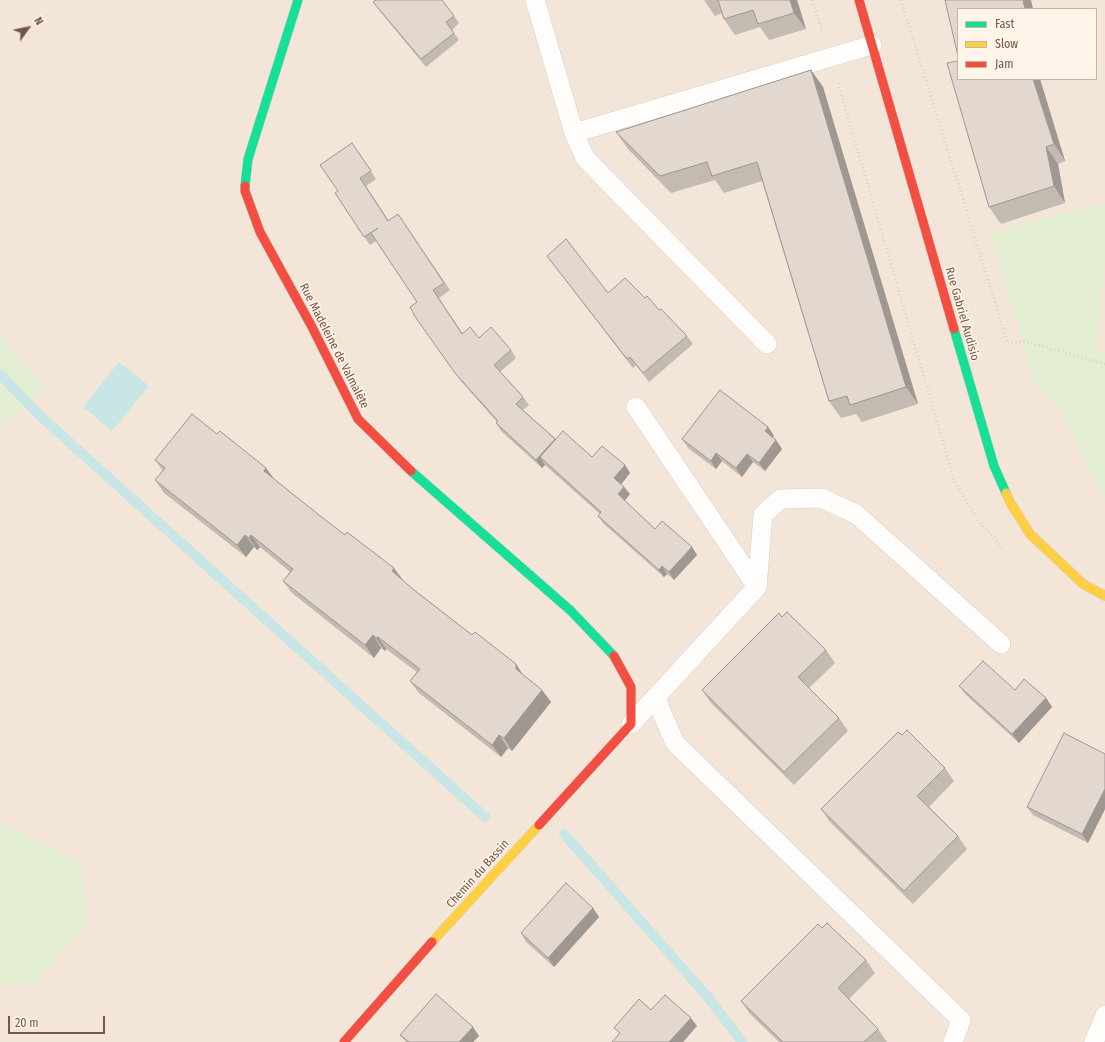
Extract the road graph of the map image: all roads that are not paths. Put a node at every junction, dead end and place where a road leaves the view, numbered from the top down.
1 (298, 0) edge
2 (535, 0) edge
3 (859, 0) edge
4 (872, 45) junction
5 (574, 133) junction
6 (767, 344) dead end
7 (636, 407) dead end
8 (757, 587) junction
9 (1105, 596) edge
10 (1001, 644) dead end
11 (655, 698) junction
12 (631, 724) junction
13 (1105, 1015) edge
14 (344, 1042) edge
15 (953, 1042) edge
16 (1094, 1042) edge

1 - 12 street, Rue Madeleine de Valmalète
2 - 5 lane
3 - 4 street, Rue Gabriel Audisio
4 - 5 lane
4 - 9 street, Rue Gabriel Audisio
5 - 6 lane
7 - 8 lane
8 - 10 lane
8 - 11 lane
11 - 12 lane
11 - 15 lane
12 - 14 street, Chemin du Bassin
13 - 16 lane

